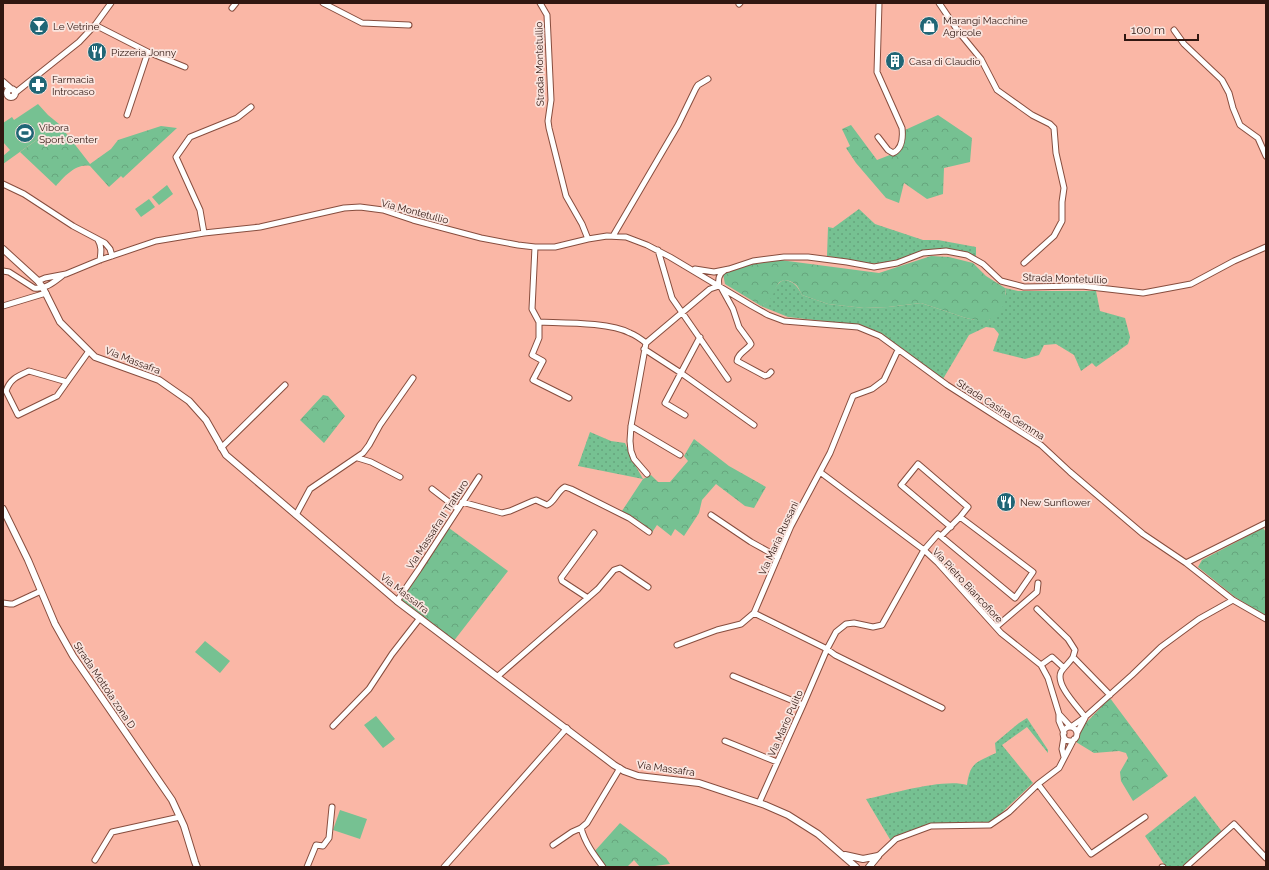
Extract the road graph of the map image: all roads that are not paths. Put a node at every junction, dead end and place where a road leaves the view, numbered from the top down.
1 (111, 3) edge
2 (236, 3) edge
3 (323, 3) edge
4 (540, 3) edge
5 (879, 3) edge
6 (939, 3) edge
7 (232, 8) dead end
8 (96, 25) junction
9 (409, 25) dead end
10 (1174, 30) dead end
11 (148, 52) junction
12 (185, 67) dead end
13 (708, 79) dead end
14 (3, 83) edge
15 (10, 94) edge
16 (251, 107) dead end
17 (126, 115) dead end
18 (878, 137) dead end
19 (1266, 156) edge
20 (3, 184) edge
21 (204, 233) junction
22 (613, 236) junction
23 (97, 239) junction
24 (588, 239) junction
25 (535, 247) junction
26 (1266, 248) edge
27 (3, 249) edge
28 (658, 250) junction
29 (112, 256) junction
30 (100, 260) junction
31 (1024, 263) dead end
32 (686, 266) junction
33 (725, 270) junction
34 (3, 271) edge
35 (714, 272) junction
36 (66, 274) junction
37 (38, 281) junction
38 (711, 282) junction
39 (720, 287) junction
40 (710, 289) junction
41 (44, 291) junction
42 (3, 306) edge
43 (682, 312) junction
44 (539, 322) junction
45 (700, 337) junction
46 (646, 343) junction
47 (644, 349) junction
48 (898, 350) junction
49 (89, 351) junction
50 (771, 372) dead end
51 (681, 374) junction
52 (413, 378) dead end
53 (728, 379) dead end
54 (67, 382) junction
55 (284, 385) dead end
56 (569, 398) dead end
57 (685, 415) dead end
58 (754, 425) dead end
59 (631, 426) junction
60 (221, 448) junction
61 (680, 455) dead end
62 (358, 458) junction
63 (820, 472) junction
64 (646, 474) dead end
65 (400, 476) dead end
66 (479, 478) dead end
67 (432, 489) dead end
68 (462, 502) junction
69 (458, 508) junction
70 (3, 509) edge
71 (296, 515) junction
72 (711, 515) dead end
73 (960, 517) junction
74 (1266, 523) edge
75 (951, 527) junction
76 (649, 532) dead end
77 (594, 533) dead end
78 (941, 536) junction
79 (924, 550) junction
80 (778, 557) junction
81 (1186, 563) junction
82 (1038, 583) dead end
83 (648, 587) dead end
84 (41, 591) junction
85 (588, 598) junction
86 (1233, 600) junction
87 (397, 601) junction
88 (3, 603) edge
89 (1037, 609) dead end
90 (754, 613) junction
91 (420, 618) junction
92 (1266, 619) edge
93 (996, 627) junction
94 (677, 644) dead end
95 (827, 649) junction
96 (1073, 657) junction
97 (1041, 665) junction
98 (1064, 668) junction
99 (498, 676) junction
100 (733, 676) dead end
101 (1110, 695) junction
102 (803, 705) junction
103 (942, 708) dead end
104 (1059, 714) junction
105 (1085, 717) junction
106 (333, 726) dead end
107 (1071, 727) junction
108 (567, 728) junction
109 (1077, 734) junction
110 (1064, 735) junction
111 (1074, 739) junction
112 (725, 741) dead end
113 (1064, 757) junction
114 (777, 762) junction
115 (620, 768) junction
116 (1038, 784) junction
117 (758, 803) junction
118 (332, 807) dead end
119 (180, 817) junction
120 (1145, 817) dead end
121 (581, 828) junction
122 (553, 844) dead end
123 (842, 854) junction
124 (877, 858) junction
125 (1266, 858) edge
126 (868, 859) junction
127 (95, 860) dead end
128 (197, 867) edge
129 (307, 867) edge
130 (444, 867) edge
131 (604, 867) edge
132 (856, 867) edge
133 (859, 867) edge
134 (869, 867) edge
135 (874, 867) edge
136 (1186, 867) edge

1 - 8 street
2 - 7 street
3 - 9 street
4 - 24 street, Strada Montetullio
5 - 18 street
6 - 31 street
8 - 11 street
8 - 15 street
10 - 19 street
11 - 12 street
11 - 17 street
13 - 22 street
14 - 15 main road
16 - 21 street
20 - 23 street
21 - 25 street, Via Montetullio
21 - 29 street, Via Montetullio
22 - 24 street, Via Montetullio
22 - 28 street, Via Montetullio
23 - 29 street
23 - 30 street
24 - 25 street, Via Montetullio
25 - 44 street
26 - 33 street, Strada Montetullio
27 - 37 main road, Via Massafra
28 - 32 street, Via Montetullio
28 - 43 street
29 - 30 street, Via Montetullio
30 - 36 street, Via Montetullio
32 - 35 street
32 - 38 street, Strada Casina Gemma
33 - 35 street, Strada Montetullio
33 - 39 street
34 - 41 street
35 - 38 street
35 - 39 street
36 - 37 street, Via Montetullio
36 - 41 street, Via Montetullio
37 - 41 main road, Via Massafra
38 - 39 street, Strada Casina Gemma
38 - 40 street
39 - 40 street
39 - 48 street, Strada Casina Gemma
39 - 50 street
40 - 43 street
41 - 42 street, Via Montetullio
41 - 49 main road, Via Massafra
43 - 45 street
43 - 46 street
44 - 46 street
44 - 56 street
45 - 51 street
45 - 53 street
46 - 47 street
47 - 51 street
47 - 59 street
48 - 63 street, Via Maria Russani
48 - 81 street, Strada Casina Gemma
49 - 54 street
49 - 60 main road, Via Massafra
51 - 57 street
51 - 58 street
52 - 62 street
54 - 54 street
55 - 60 street
59 - 61 street
59 - 64 street
60 - 71 main road, Via Massafra
62 - 65 street
62 - 71 street
63 - 79 street, Via Pietro Biancofiore
63 - 80 street, Via Maria Russani
66 - 68 street, Via Massafra II Tratturo
67 - 69 street
68 - 69 street, Via Massafra II Tratturo
68 - 76 street
69 - 87 street, Via Massafra II Tratturo
70 - 84 main road, Strada Mottola zona D
71 - 87 main road, Via Massafra
72 - 80 street
73 - 75 street
73 - 75 street
73 - 78 street
74 - 81 street
75 - 78 street
77 - 85 street
78 - 79 street
79 - 93 street, Via Pietro Biancofiore
79 - 95 street, Via Mario Pulito
80 - 90 street, Via Maria Russani
81 - 86 street, Strada Casina Gemma
82 - 93 street
83 - 85 street
84 - 88 street
84 - 119 main road, Strada Mottola zona D
85 - 99 street
86 - 92 street, Strada Casina Gemma
86 - 101 street
87 - 91 main road, Via Massafra
89 - 96 street
90 - 94 street
90 - 95 street
91 - 99 main road, Via Massafra
91 - 106 street
93 - 97 street, Via Pietro Biancofiore
95 - 102 street, Via Mario Pulito
95 - 103 street
96 - 98 street
96 - 101 street
97 - 98 street
97 - 104 street, Via Pietro Biancofiore
98 - 105 street
99 - 108 main road, Via Massafra
100 - 102 street
101 - 105 street
102 - 114 street, Via Mario Pulito
104 - 107 street
104 - 110 street, Via Pietro Biancofiore
105 - 107 street
105 - 109 street
107 - 109 street
107 - 110 street
108 - 115 main road, Via Massafra
108 - 130 street
109 - 111 street
110 - 111 street
110 - 113 street, Via Pietro Biancofiore
111 - 113 street
112 - 114 street
113 - 116 street
114 - 117 street, Via Mario Pulito
115 - 117 main road, Via Massafra
115 - 121 street
116 - 120 street
116 - 124 street
117 - 123 main road, Via Massafra
118 - 129 street
119 - 127 street
119 - 128 main road, Strada Mottola zona D
121 - 122 street
121 - 131 street
123 - 126 main road
123 - 132 main road, Via Massafra
124 - 126 main road
124 - 134 main road
124 - 135 main road
125 - 136 street
126 - 133 main road

